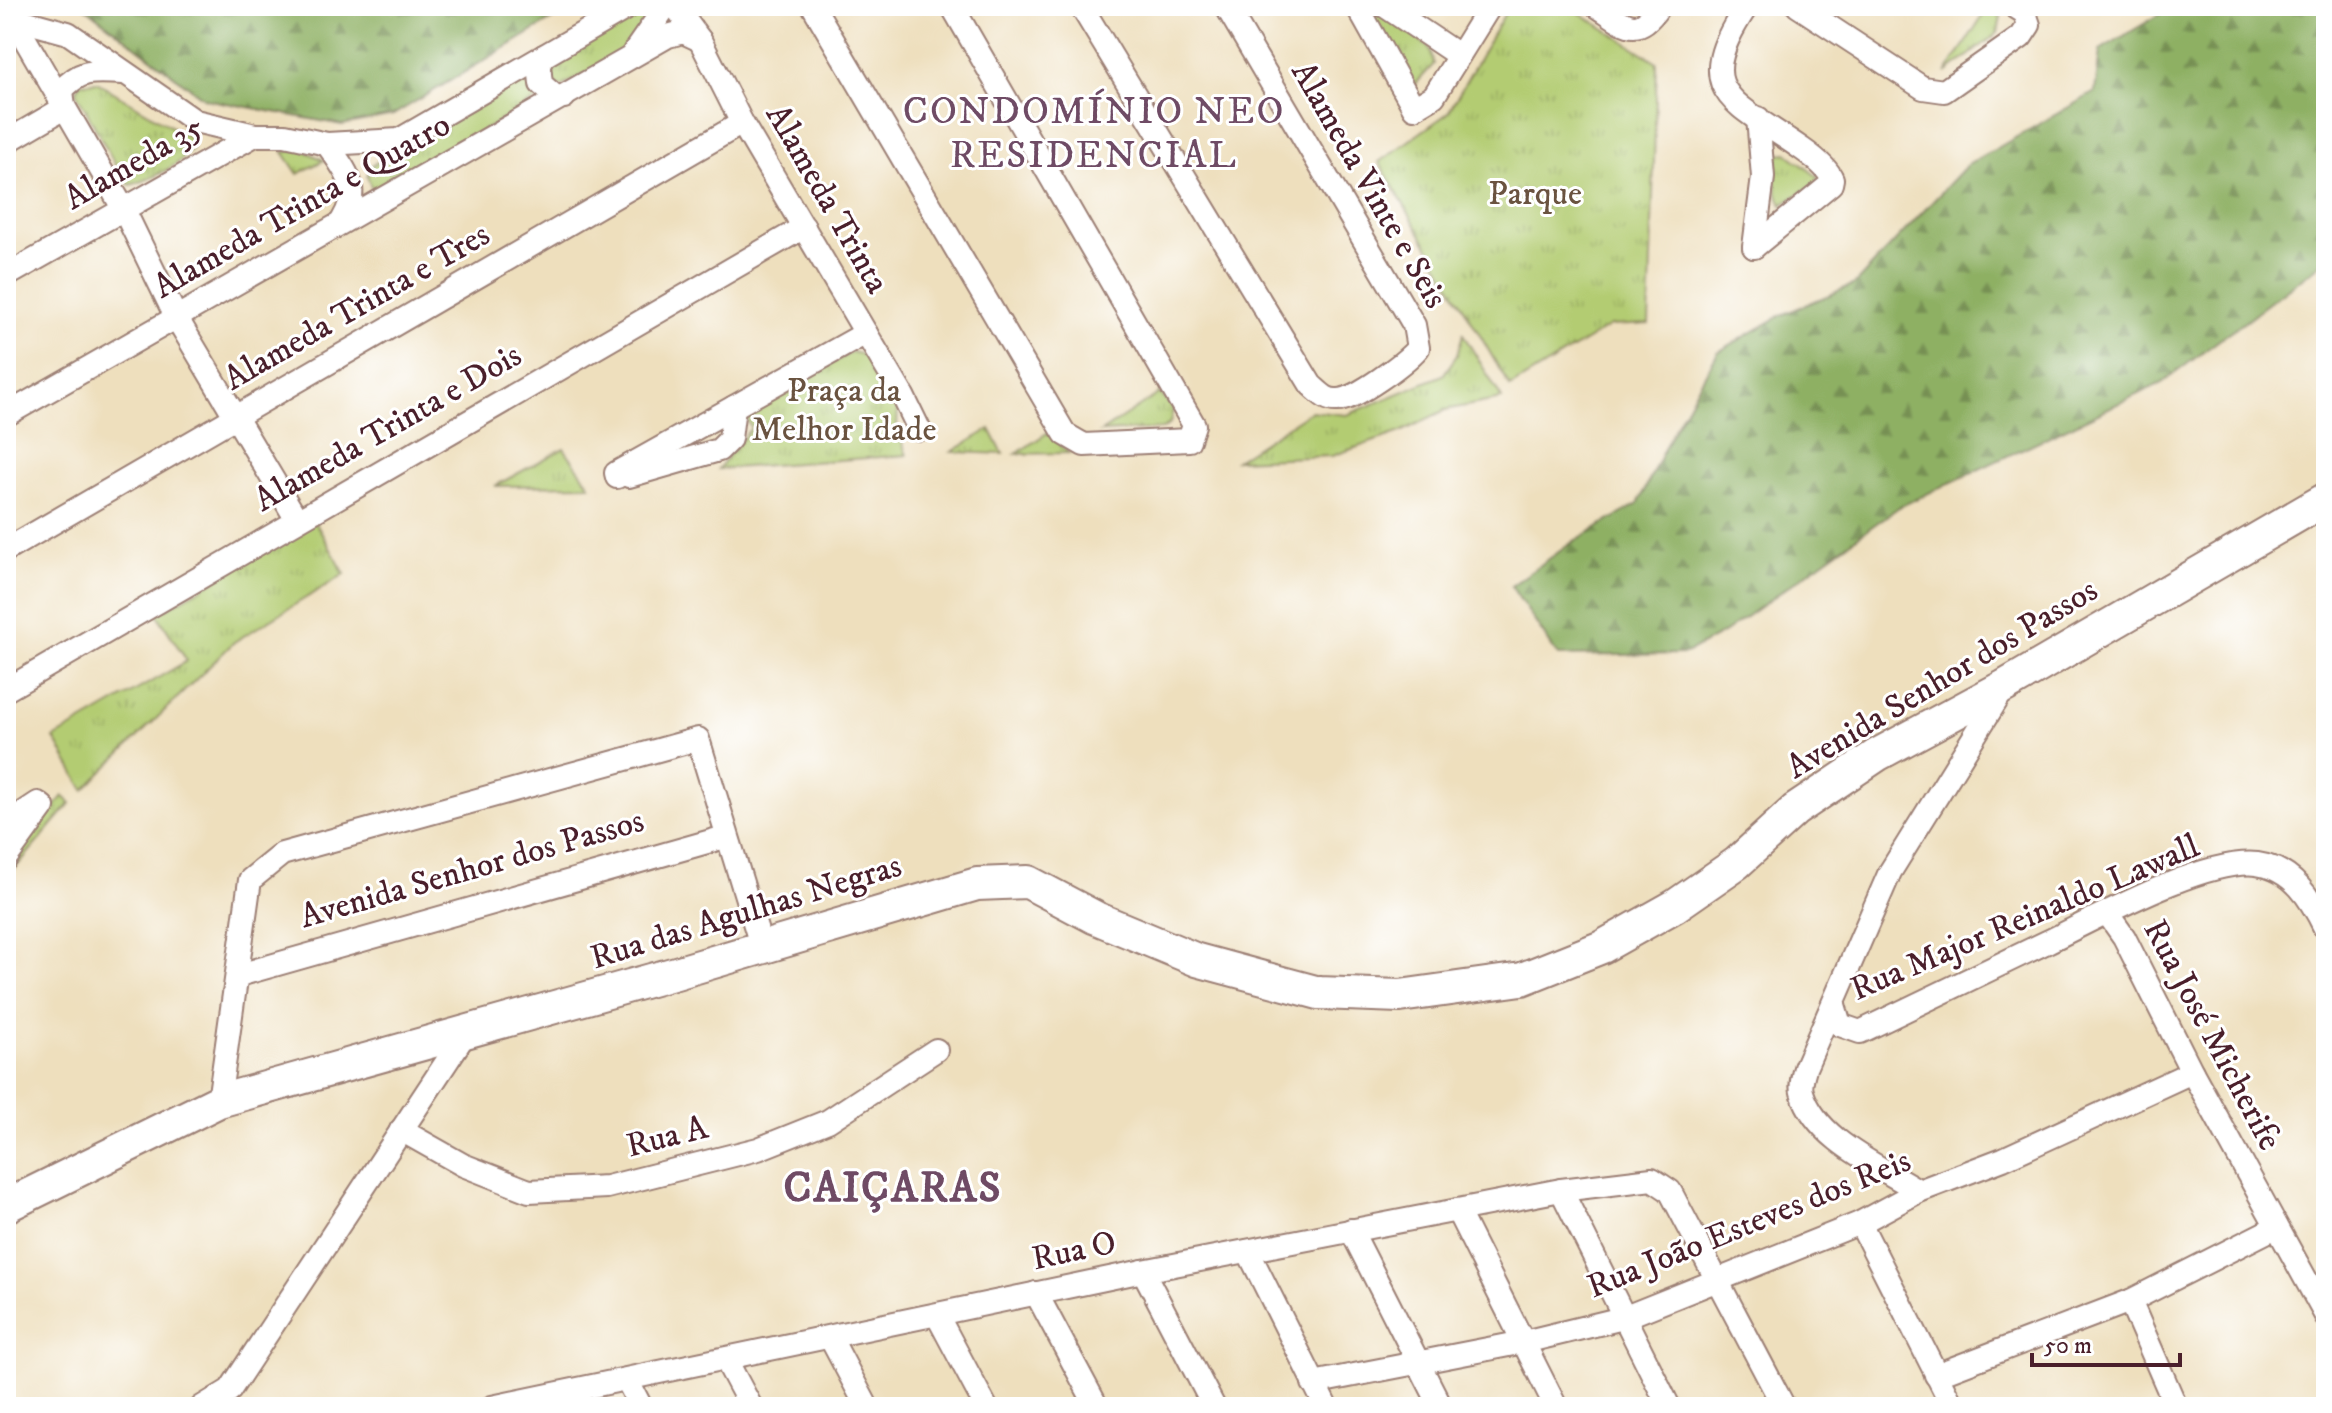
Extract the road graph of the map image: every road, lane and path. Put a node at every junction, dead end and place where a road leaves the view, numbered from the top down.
1 (630, 6) edge
2 (666, 6) edge
3 (675, 6) edge
4 (813, 6) edge
5 (952, 6) edge
6 (1081, 6) edge
7 (1226, 6) edge
8 (1357, 6) edge
9 (1385, 6) edge
10 (1490, 6) edge
11 (1597, 6) edge
12 (1659, 6) edge
13 (1747, 6) edge
14 (1798, 6) edge
15 (2014, 6) edge
16 (8, 15) edge
17 (700, 40) junction
18 (1458, 55) junction
19 (544, 56) junction
20 (631, 56) junction
21 (123, 73) junction
22 (564, 97) junction
23 (64, 108) junction
24 (1758, 118) junction
25 (742, 123) junction
26 (255, 135) junction
27 (6, 142) edge
28 (327, 144) junction
29 (1808, 153) junction
30 (1763, 177) junction
31 (123, 208) junction
32 (342, 221) junction
33 (804, 227) junction
34 (6, 276) edge
35 (176, 317) junction
36 (866, 333) junction
37 (734, 407) junction
38 (6, 415) edge
39 (235, 416) junction
40 (919, 429) dead end
41 (2326, 499) edge
42 (297, 520) junction
43 (6, 550) edge
44 (2005, 686) junction
45 (6, 690) edge
46 (6, 824) edge
47 (725, 837) junction
48 (6, 858) edge
49 (2107, 913) junction
50 (2325, 928) edge
51 (761, 945) junction
52 (239, 975) junction
53 (1522, 979) joint
54 (1834, 1005) junction
55 (465, 1034) junction
56 (936, 1050) dead end
57 (2192, 1072) junction
58 (219, 1101) junction
59 (401, 1130) junction
60 (1561, 1190) junction
61 (1919, 1191) junction
62 (6, 1206) edge
63 (1457, 1210) junction
64 (1860, 1223) junction
65 (2276, 1227) junction
66 (1351, 1230) junction
67 (1248, 1251) junction
68 (1143, 1271) junction
69 (1716, 1281) junction
70 (1036, 1293) junction
71 (2130, 1301) junction
72 (937, 1315) junction
73 (2326, 1316) edge
74 (1623, 1318) junction
75 (830, 1337) junction
76 (1524, 1342) junction
77 (726, 1360) junction
78 (1419, 1363) junction
79 (1936, 1375) junction
80 (627, 1380) junction
81 (1313, 1383) junction
82 (525, 1404) edge
83 (202, 1407) edge
84 (492, 1407) edge
85 (641, 1407) edge
86 (751, 1407) edge
87 (867, 1407) edge
88 (986, 1407) edge
89 (1097, 1407) edge
90 (1214, 1407) edge
91 (1326, 1407) edge
92 (1441, 1407) edge
93 (1556, 1407) edge
94 (1669, 1407) edge
95 (1784, 1407) edge
96 (1953, 1407) edge
97 (2176, 1407) edge

1 - 19 street
2 - 20 street, Alameda Trinta e Quatro
3 - 17 street, Alameda Trinta
4 - 5 street
6 - 7 street, Alameda Vinte e Seis
8 - 18 street
9 - 18 street
10 - 18 street
11 - 12 street
13 - 24 street
14 - 15 street
16 - 21 street
16 - 23 street
17 - 20 street, Alameda Trinta e Quatro
17 - 25 street, Alameda Trinta
19 - 22 street
19 - 28 street
20 - 22 street, Alameda Trinta e Quatro
21 - 23 street
21 - 26 street
22 - 32 street, Alameda Trinta e Quatro
23 - 27 street
23 - 31 street
24 - 29 street
24 - 30 street
25 - 33 street, Alameda Trinta
25 - 39 street, Alameda Trinta e Tres
26 - 28 street
26 - 31 street, Alameda 35
28 - 32 street
29 - 30 street
29 - 30 street
31 - 34 street, Alameda 35
31 - 35 street
32 - 35 street, Alameda Trinta e Quatro
33 - 36 street, Alameda Trinta
33 - 42 street, Alameda Trinta e Dois
35 - 38 street, Alameda Trinta e Quatro
35 - 39 street
36 - 37 street
36 - 40 street, Alameda Trinta
37 - 37 street
39 - 42 street
39 - 43 street, Alameda Trinta e Tres
41 - 44 street, Avenida Senhor dos Passos
42 - 45 street, Alameda Trinta e Dois
44 - 53 street, Avenida Senhor dos Passos
44 - 54 street
46 - 48 street
47 - 51 street
47 - 52 street, Avenida Senhor dos Passos
47 - 52 street, Avenida Senhor dos Passos
49 - 50 street, Rua Major Reinaldo Lawall
49 - 54 street, Rua Major Reinaldo Lawall
49 - 57 street, Rua José Micherife
51 - 53 street, Rua das Agulhas Negras
51 - 55 street, Rua das Agulhas Negras
52 - 58 street
54 - 61 street
55 - 58 street, Rua das Agulhas Negras
55 - 59 street
56 - 59 street, Rua A
57 - 61 street, Rua João Esteves dos Reis
57 - 65 street, Rua José Micherife
58 - 62 street, Rua das Agulhas Negras
59 - 83 street
60 - 63 street, Rua O
60 - 69 street, Rua O
60 - 74 street
61 - 64 street, Rua João Esteves dos Reis
63 - 66 street, Rua O
63 - 76 street
64 - 69 street, Rua João Esteves dos Reis
64 - 79 street
65 - 71 street
65 - 73 street, Rua José Micherife
66 - 67 street, Rua O
66 - 78 street
67 - 68 street, Rua O
67 - 81 street
68 - 70 street, Rua O
68 - 90 street
69 - 74 street, Rua João Esteves dos Reis
69 - 95 street
70 - 72 street, Rua O
70 - 89 street
71 - 79 street
71 - 97 street
72 - 75 street, Rua O
72 - 88 street
74 - 76 street, Rua João Esteves dos Reis
74 - 94 street
75 - 77 street, Rua O
75 - 87 street
76 - 78 street, Rua João Esteves dos Reis
76 - 93 street
77 - 80 street, Rua O
77 - 86 street
78 - 81 street, Rua João Esteves dos Reis
78 - 92 street
79 - 96 street
80 - 82 street, Rua O
80 - 85 street
81 - 91 street
82 - 84 street, Rua O

